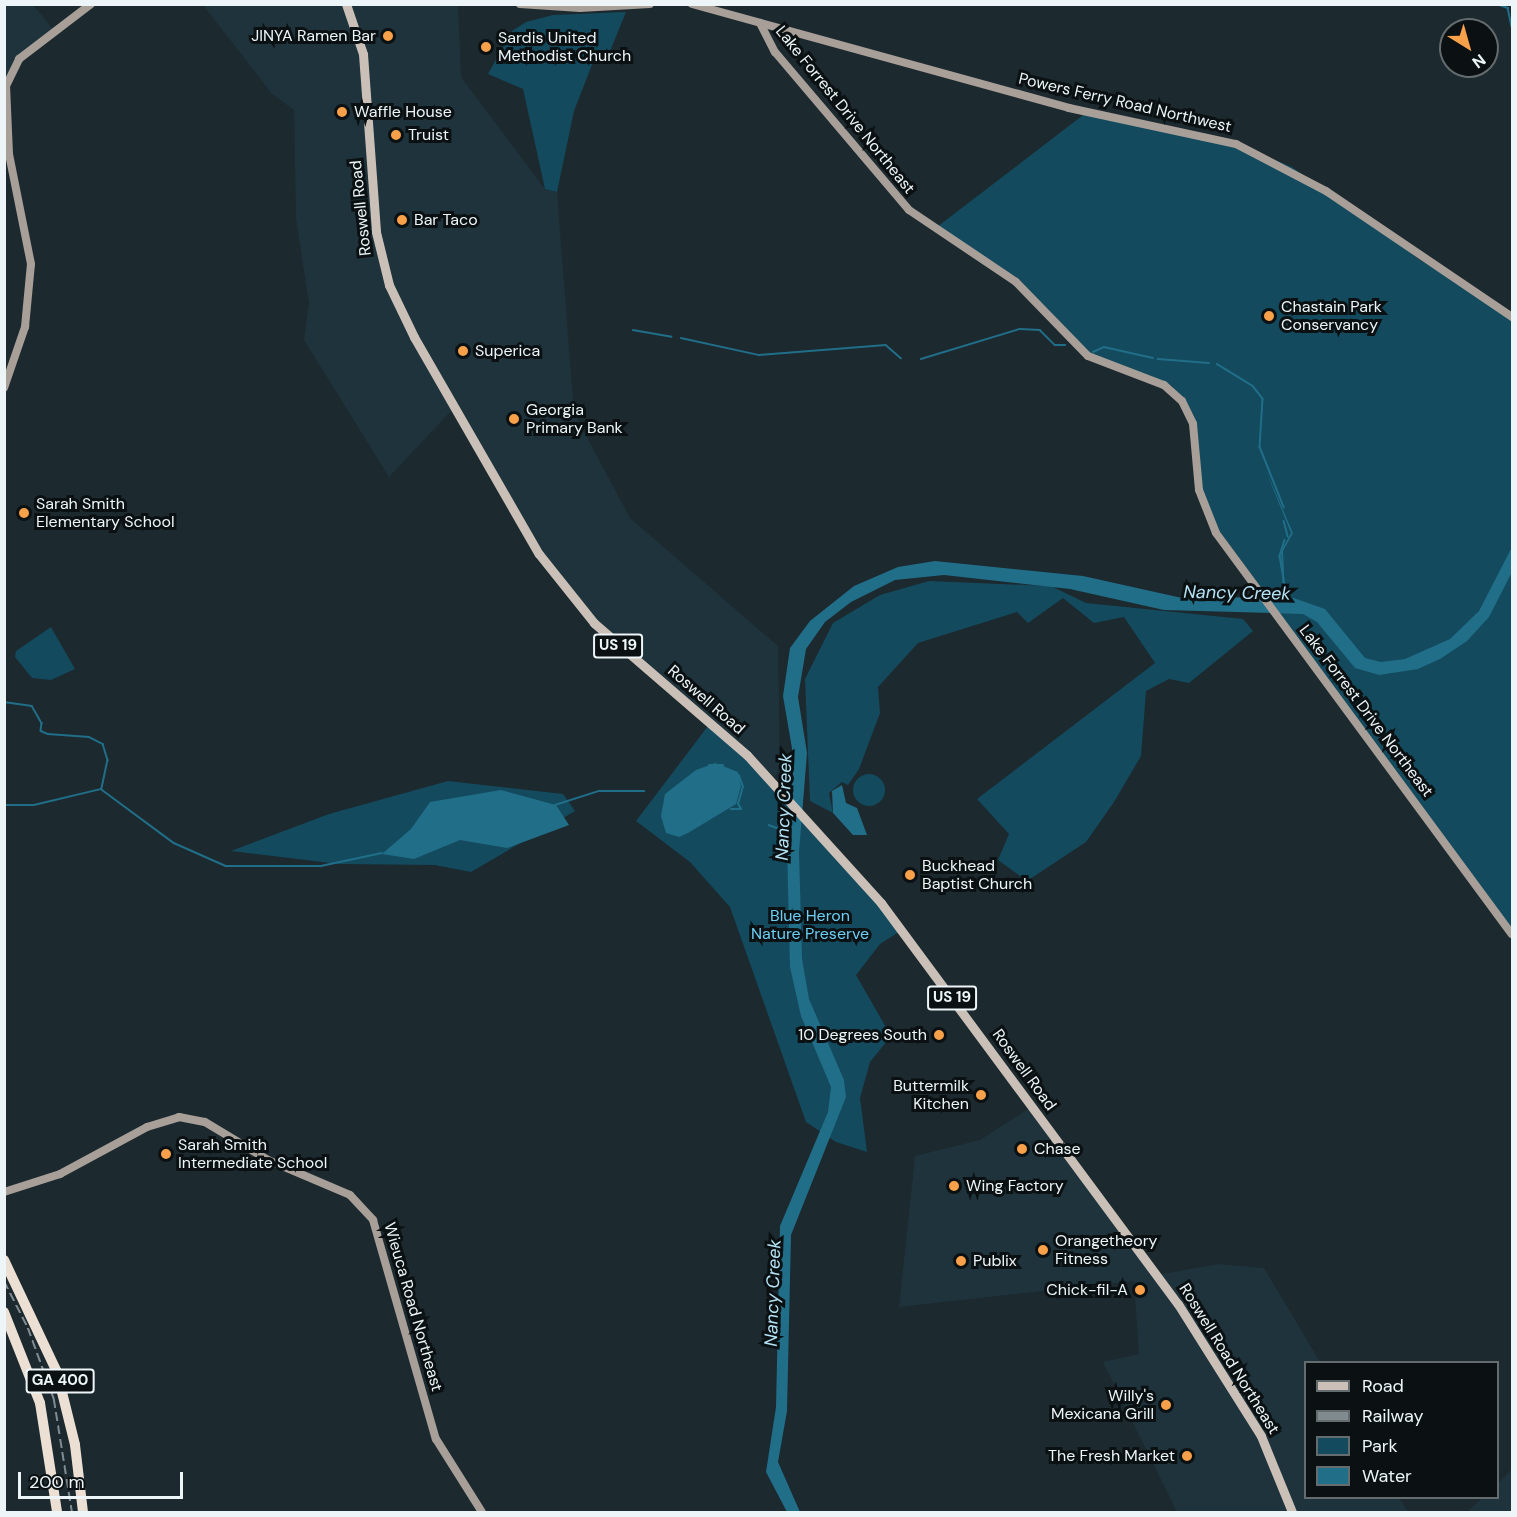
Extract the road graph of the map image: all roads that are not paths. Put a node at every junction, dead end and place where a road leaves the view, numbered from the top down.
1 (91, 4) edge
2 (346, 4) edge
3 (520, 4) edge
4 (650, 4) edge
5 (692, 4) edge
6 (760, 23) junction
7 (1512, 317) edge
8 (4, 388) edge
9 (1512, 934) edge
10 (4, 1192) edge
11 (1102, 1201) joint
12 (4, 1260) edge
13 (4, 1312) edge
14 (57, 1512) edge
15 (83, 1512) edge
16 (482, 1512) edge
17 (1292, 1512) edge

1 - 8 street
2 - 11 main road, Roswell Road / US 19
3 - 4 street
5 - 6 street, Powers Ferry Road Northwest
6 - 7 street, Powers Ferry Road Northwest
6 - 9 street, Lake Forrest Drive Northeast
10 - 16 street, Wieuca Road Northeast
11 - 17 main road, Roswell Road Northeast / US 19
12 - 15 highway, GA 400
13 - 14 highway, GA 400

